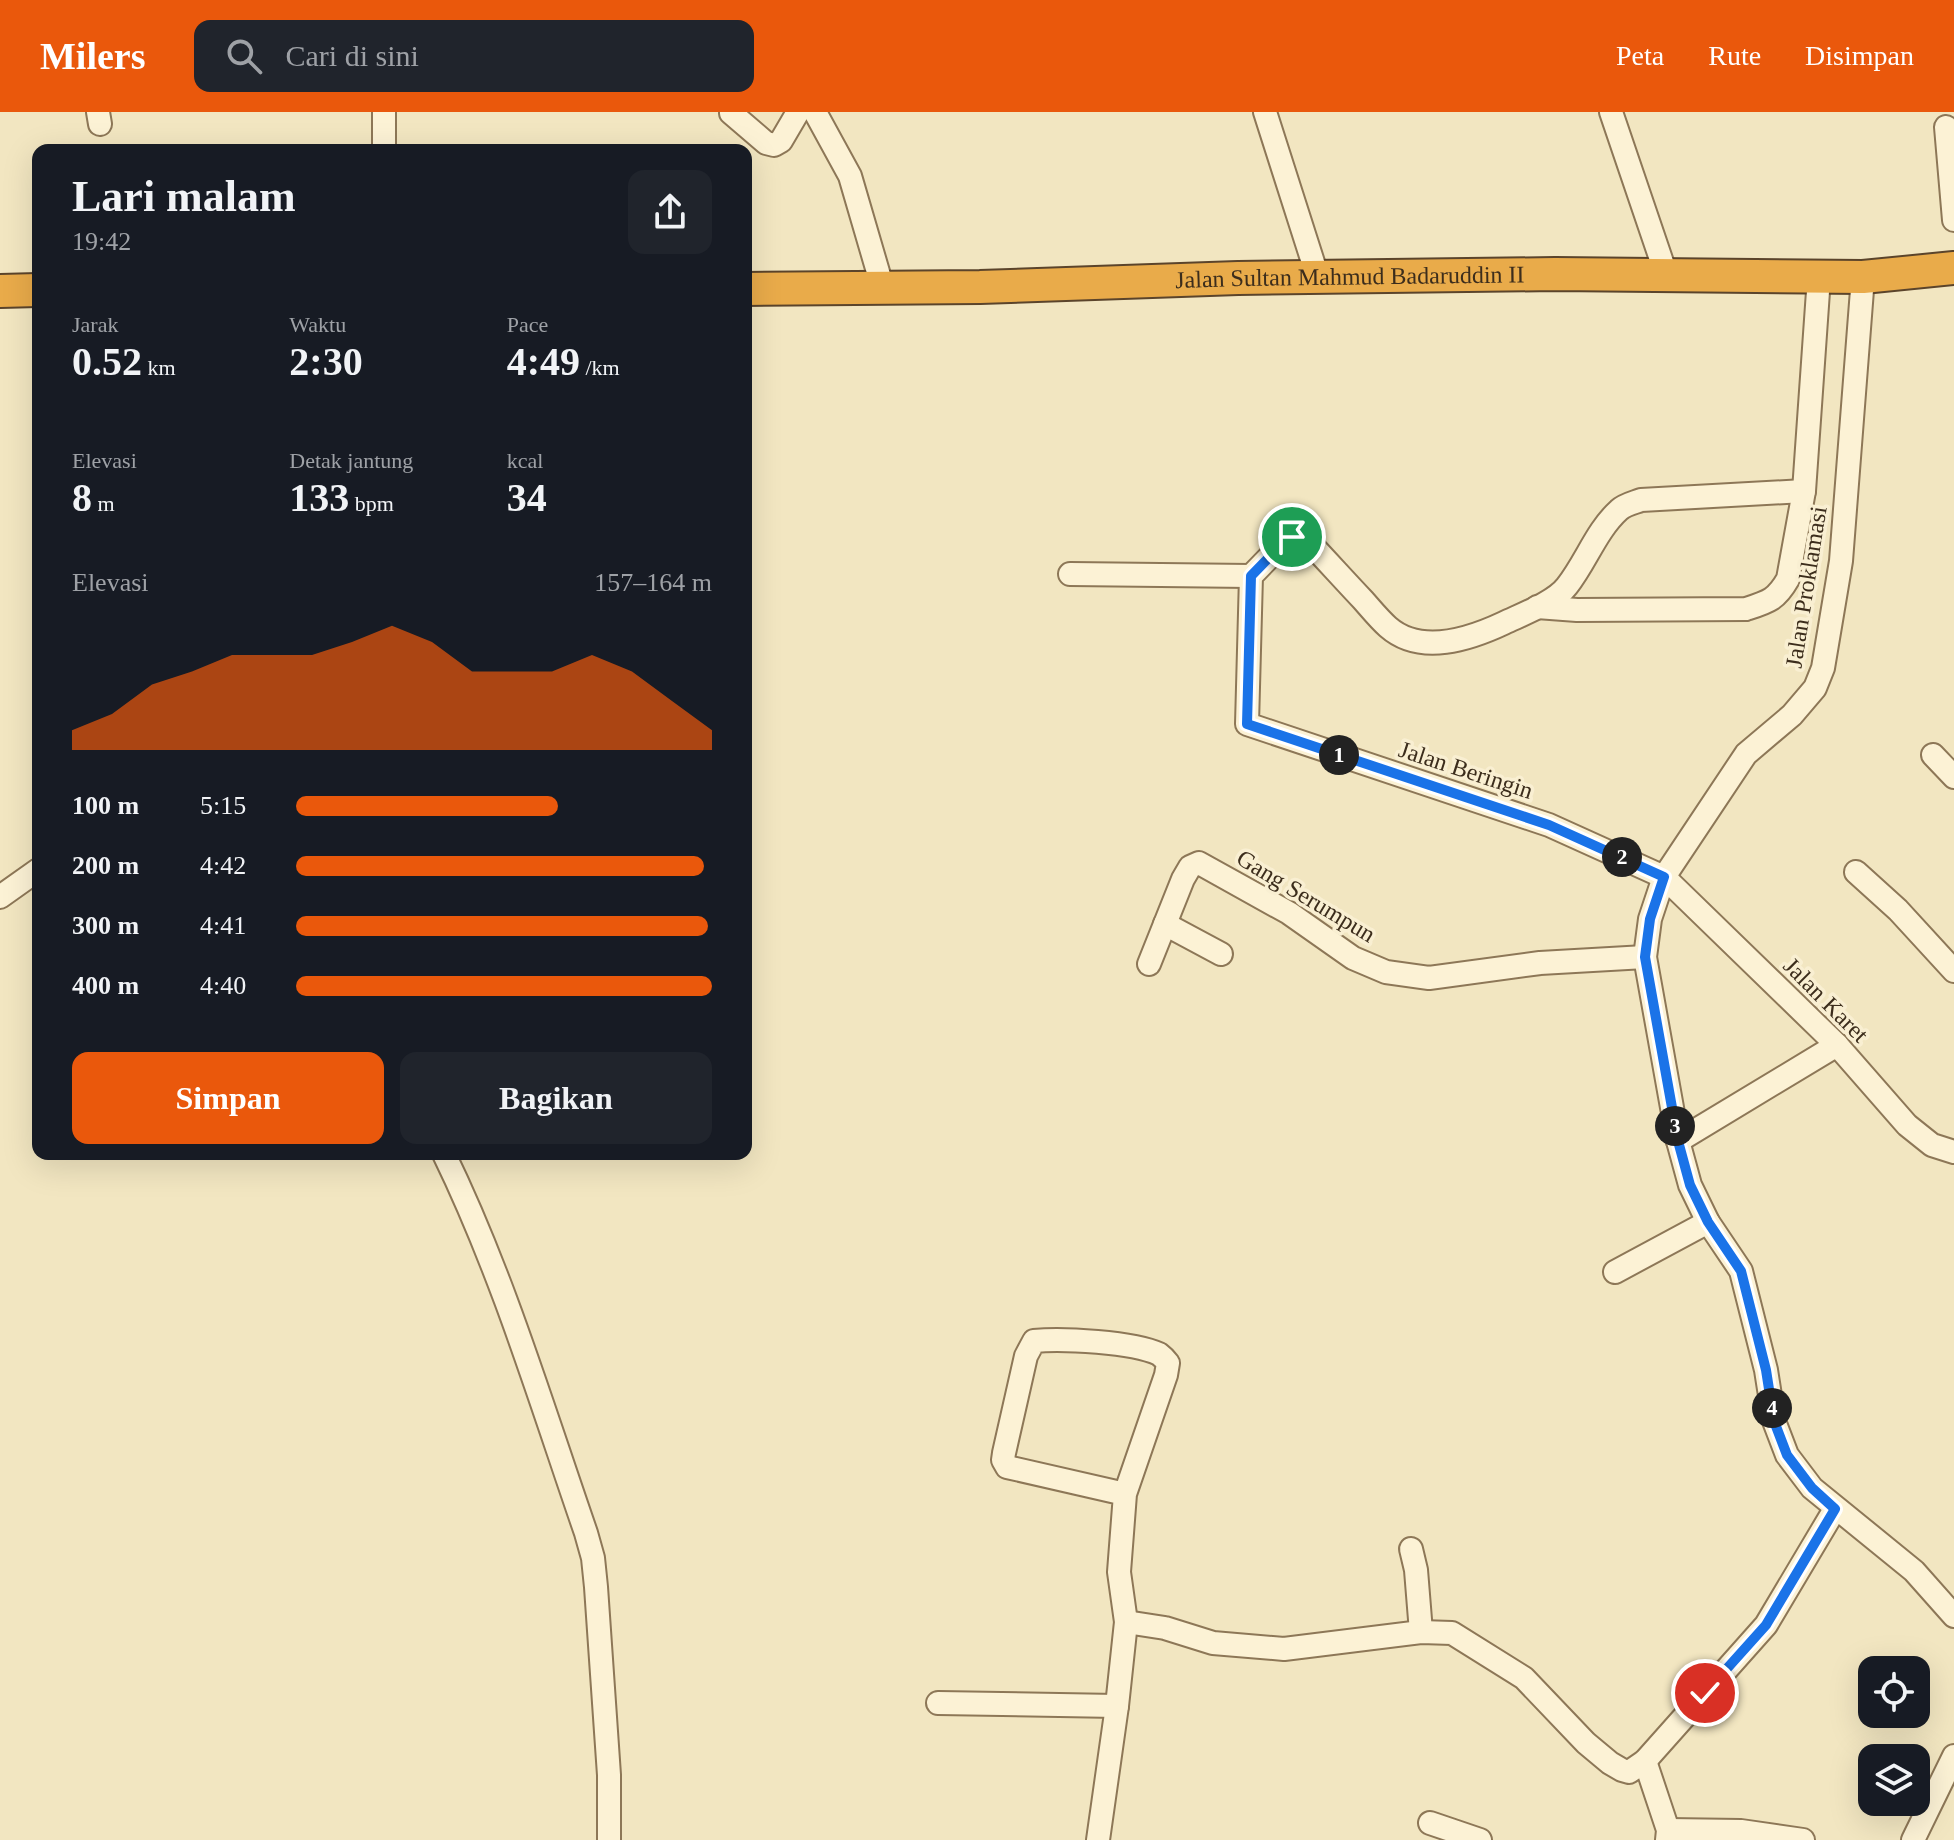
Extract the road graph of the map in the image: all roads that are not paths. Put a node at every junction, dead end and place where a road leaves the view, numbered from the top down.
1 (384, 112) edge
2 (798, 112) edge
3 (815, 112) edge
4 (1265, 112) edge
5 (1611, 112) edge
6 (731, 113) edge
7 (1946, 127) dead end
8 (384, 144) edge
9 (1954, 220) edge
10 (1954, 268) edge
11 (1666, 274) junction
12 (1819, 277) junction
13 (1863, 277) junction
14 (1318, 278) junction
15 (752, 289) edge
16 (883, 289) junction
17 (32, 290) edge
18 (0, 291) edge
19 (1804, 491) junction
20 (1070, 574) dead end
21 (1251, 576) junction
22 (1537, 607) junction
23 (1933, 755) dead end
24 (1954, 777) edge
25 (1856, 872) dead end
26 (32, 874) edge
27 (1664, 877) junction
28 (0, 897) edge
29 (1165, 924) junction
30 (1221, 954) dead end
31 (1645, 957) junction
32 (1149, 964) dead end
33 (1952, 965) edge
34 (1837, 1045) junction
35 (1678, 1141) junction
36 (1954, 1152) edge
37 (447, 1160) edge
38 (1708, 1222) junction
39 (1615, 1272) dead end
40 (1125, 1494) junction
41 (1835, 1509) junction
42 (1411, 1549) dead end
43 (1954, 1616) edge
44 (1126, 1622) junction
45 (1421, 1632) junction
46 (938, 1703) dead end
47 (1117, 1706) junction
48 (1954, 1756) edge
49 (1645, 1761) junction
50 (1430, 1823) dead end
51 (1668, 1835) edge
52 (609, 1840) edge
53 (1098, 1840) edge
54 (1480, 1840) edge
55 (1803, 1840) edge
56 (1913, 1840) edge

1 - 8 street
2 - 6 street
3 - 16 street
4 - 14 street
5 - 11 street
7 - 9 street
10 - 13 highway, Jalan Sultan Mahmud Badaruddin II
11 - 12 highway, Jalan Sultan Mahmud Badaruddin II
11 - 14 highway, Jalan Sultan Mahmud Badaruddin II
12 - 13 highway, Jalan Sultan Mahmud Badaruddin II
12 - 19 street
13 - 27 street, Jalan Proklamasi
14 - 16 highway, Jalan Sultan Mahmud Badaruddin II
15 - 16 highway, Jalan Sultan Mahmud Badaruddin II
17 - 18 highway
19 - 22 street
19 - 22 street
20 - 21 street
21 - 22 street
21 - 27 street, Jalan Beringin
23 - 24 street
25 - 33 street
26 - 28 street
27 - 31 street, Jalan Proklamasi
27 - 34 street, Jalan Karet
29 - 30 street
29 - 31 street, Gang Serumpun
29 - 32 street, Gang Serumpun
31 - 35 street, Jalan Proklamasi
34 - 35 street
34 - 36 street, Jalan Karet
35 - 38 street, Jalan Proklamasi
37 - 52 street
38 - 39 street
38 - 41 street, Jalan Proklamasi
40 - 40 street
40 - 44 street
41 - 43 street, Jalan Proklamasi
41 - 49 street
42 - 45 street
44 - 45 street
44 - 47 street
45 - 49 street
46 - 47 street
47 - 53 street
48 - 56 street
49 - 51 street
50 - 54 street
51 - 55 street

